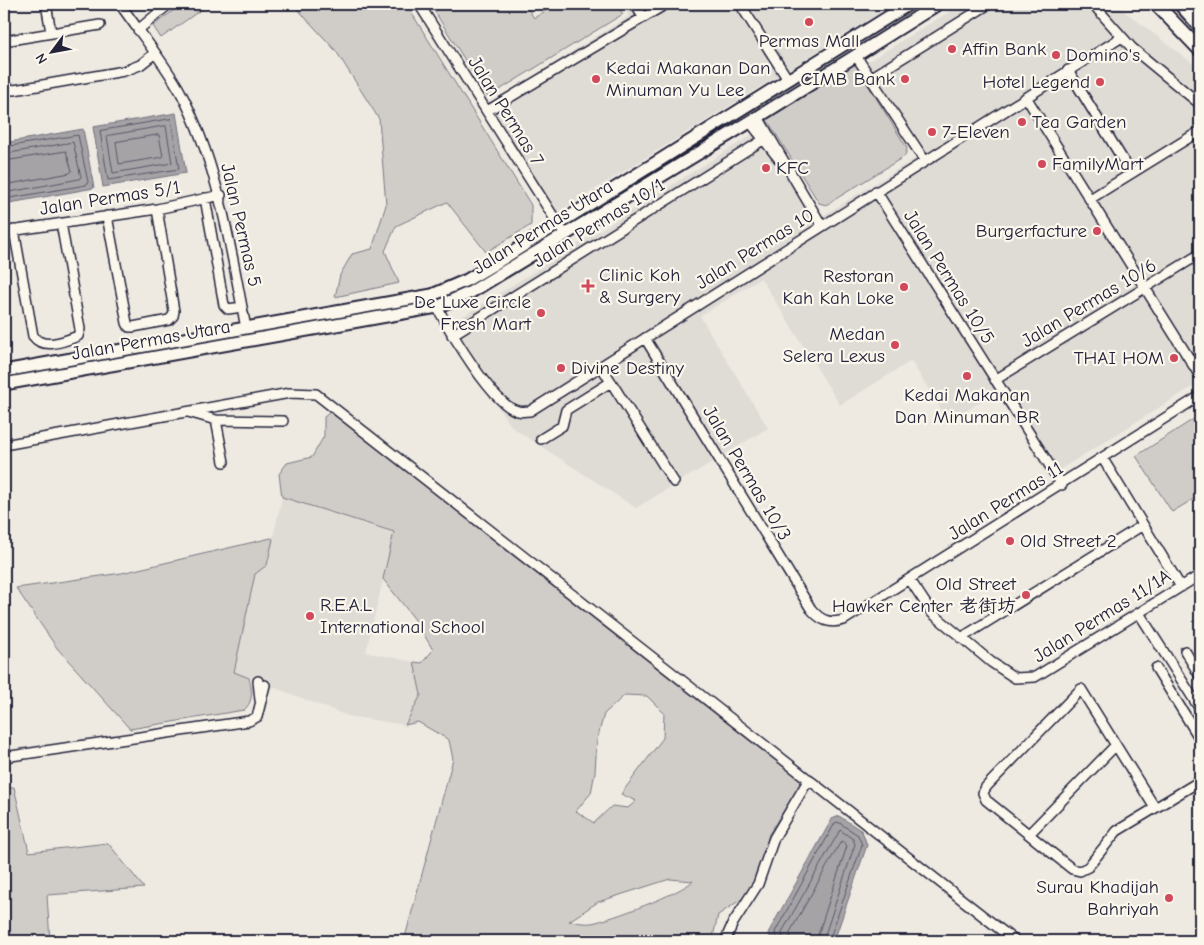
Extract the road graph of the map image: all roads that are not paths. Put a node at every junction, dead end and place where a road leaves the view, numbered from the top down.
1 (46, 4) edge
2 (120, 4) edge
3 (169, 4) edge
4 (419, 4) edge
5 (635, 4) edge
6 (666, 4) edge
7 (740, 4) edge
8 (909, 4) edge
9 (938, 4) edge
10 (989, 4) edge
11 (1093, 4) edge
12 (1156, 4) edge
13 (1164, 4) edge
14 (1180, 4) edge
15 (1196, 4) edge
16 (1200, 8) edge
17 (643, 17) junction
18 (100, 25) dead end
19 (1200, 26) edge
20 (138, 30) junction
21 (51, 32) junction
22 (1122, 37) junction
23 (4, 41) edge
24 (1200, 49) edge
25 (154, 54) junction
26 (856, 56) junction
27 (1068, 70) junction
28 (872, 77) junction
29 (787, 78) junction
30 (4, 88) edge
31 (1026, 97) junction
32 (1200, 104) edge
33 (487, 111) junction
34 (754, 120) junction
35 (1200, 131) edge
36 (763, 140) junction
37 (781, 160) junction
38 (925, 162) junction
39 (649, 165) junction
40 (1131, 173) junction
41 (658, 176) junction
42 (876, 192) junction
43 (221, 195) junction
44 (205, 198) junction
45 (1090, 199) junction
46 (157, 208) junction
47 (107, 216) junction
48 (61, 223) junction
49 (557, 224) junction
50 (822, 226) junction
51 (14, 230) junction
52 (4, 232) edge
53 (565, 235) junction
54 (1200, 254) edge
55 (1146, 288) junction
56 (242, 307) junction
57 (437, 307) junction
58 (246, 328) junction
59 (452, 334) junction
60 (645, 338) junction
61 (601, 366) junction
62 (4, 371) edge
63 (1200, 376) edge
64 (995, 380) junction
65 (611, 382) junction
66 (4, 384) edge
67 (1200, 396) edge
68 (185, 412) junction
69 (216, 420) junction
70 (283, 421) dead end
71 (541, 439) dead end
72 (4, 445) edge
73 (1103, 460) junction
74 (224, 462) dead end
75 (674, 482) dead end
76 (1062, 485) junction
77 (1144, 525) junction
78 (924, 571) junction
79 (1200, 575) edge
80 (910, 580) junction
81 (1181, 586) junction
82 (896, 589) junction
83 (918, 594) junction
84 (1139, 613) junction
85 (826, 621) joint
86 (961, 638) junction
87 (1185, 651) dead end
88 (1156, 668) dead end
89 (1200, 676) edge
90 (262, 683) dead end
91 (1200, 709) edge
92 (1200, 740) edge
93 (1116, 745) junction
94 (4, 757) edge
95 (809, 779) junction
96 (1200, 781) edge
97 (1155, 808) junction
98 (1029, 834) junction
99 (725, 941) edge
100 (1015, 941) edge

1 - 21 street
2 - 20 street, Jalan Permas 5
3 - 20 street
4 - 33 street, Jalan Permas 7
5 - 17 street
6 - 17 street
7 - 29 street
8 - 29 main road, Jalan Permas Utara
9 - 26 main road, Jalan Permas Utara
10 - 28 street
11 - 22 street
12 - 24 highway
13 - 24 highway
14 - 19 highway
15 - 16 highway
17 - 33 street
18 - 21 street
20 - 25 street, Jalan Permas 5
21 - 23 street
22 - 27 street, Jalan Permas 10
22 - 32 street
25 - 30 street
25 - 43 street, Jalan Permas 5
26 - 28 street
26 - 34 main road, Jalan Permas Utara
27 - 31 street, Jalan Permas 10
27 - 40 street
28 - 38 street
29 - 39 main road, Jalan Permas Utara
31 - 38 street, Jalan Permas 10
31 - 45 street
33 - 49 street, Jalan Permas 7
34 - 36 street
34 - 37 street
34 - 41 main road, Jalan Permas Utara
35 - 40 street
36 - 37 street
36 - 59 street, Jalan Permas 10/1
37 - 50 street
38 - 42 street, Jalan Permas 10
39 - 41 main road
39 - 49 main road, Jalan Permas Utara
40 - 45 street
41 - 53 main road, Jalan Permas Utara
42 - 50 street, Jalan Permas 10
42 - 64 street, Jalan Permas 10/5
43 - 44 street, Jalan Permas 5/1
43 - 56 street, Jalan Permas 5
44 - 46 street, Jalan Permas 5/1
44 - 56 street
45 - 55 street
46 - 47 street, Jalan Permas 5/1
46 - 47 street
47 - 48 street, Jalan Permas 5/1
48 - 51 street, Jalan Permas 5/1
48 - 51 street
49 - 53 street, Jalan Permas 7
49 - 58 main road, Jalan Permas Utara
50 - 60 street, Jalan Permas 10
51 - 52 street, Jalan Permas 5/1
53 - 57 main road, Jalan Permas Utara
54 - 55 street, Jalan Permas 10/6
55 - 63 street
55 - 64 street, Jalan Permas 10/6
56 - 58 street, Jalan Permas 5
57 - 59 street, Jalan Permas 10
57 - 66 main road, Jalan Permas Utara
58 - 62 main road, Jalan Permas Utara
59 - 61 street, Jalan Permas 10
60 - 61 street, Jalan Permas 10
60 - 85 street, Jalan Permas 10/3
61 - 65 street
64 - 76 street, Jalan Permas 10/5
65 - 71 street
65 - 75 street
67 - 73 street, Jalan Permas 11
68 - 69 street
68 - 72 street
68 - 95 street
69 - 70 street
69 - 74 street
73 - 76 street, Jalan Permas 11
73 - 77 street
76 - 78 street, Jalan Permas 11
77 - 81 street
77 - 86 street
78 - 80 street, Jalan Permas 11
78 - 83 street
79 - 81 street, Jalan Permas 11/1A
80 - 82 street, Jalan Permas 11
80 - 83 street, Jalan Permas 11/1A
81 - 84 street, Jalan Permas 11/1A
82 - 83 street
82 - 85 street, Jalan Permas 11
83 - 86 street, Jalan Permas 11/1A
84 - 86 street, Jalan Permas 11/1A
84 - 91 street
87 - 89 street
88 - 92 street
90 - 94 street
93 - 97 street
93 - 98 street
93 - 98 street
95 - 99 street
95 - 100 street
96 - 97 street
97 - 98 street

